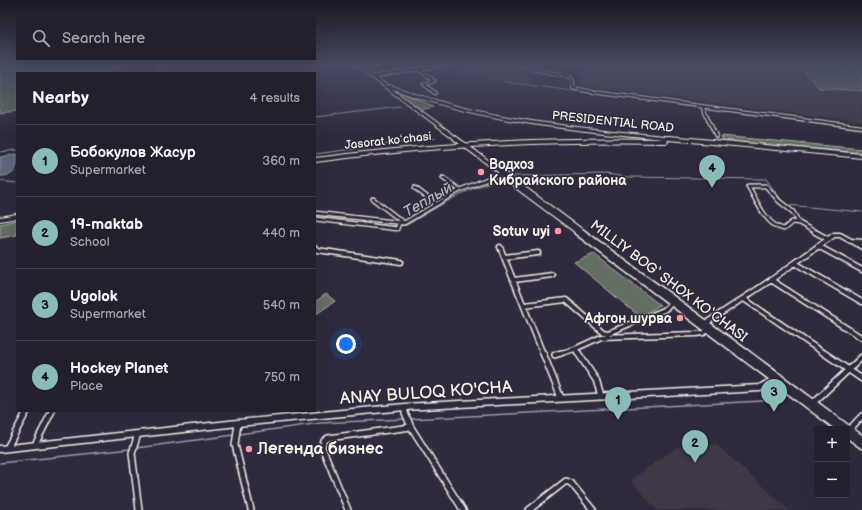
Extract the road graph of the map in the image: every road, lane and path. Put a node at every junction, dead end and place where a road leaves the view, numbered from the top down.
1 (388, 89) edge
2 (389, 89) edge
3 (398, 89) edge
4 (430, 89) edge
5 (579, 89) edge
6 (435, 93) dead end
7 (702, 106) junction
8 (862, 127) edge
9 (716, 136) dead end
10 (676, 139) junction
11 (712, 142) junction
12 (461, 143) junction
13 (862, 156) edge
14 (316, 159) edge
15 (500, 174) junction
16 (443, 178) dead end
17 (415, 188) dead end
18 (460, 190) junction
19 (373, 199) dead end
20 (435, 203) junction
21 (316, 213) edge
22 (16, 215) edge
23 (0, 218) edge
24 (316, 219) edge
25 (799, 222) junction
26 (404, 223) junction
27 (398, 226) junction
28 (828, 238) junction
29 (851, 241) junction
30 (862, 242) edge
31 (818, 246) junction
32 (862, 246) edge
33 (500, 247) dead end
34 (316, 249) edge
35 (538, 253) dead end
36 (504, 257) junction
37 (401, 262) dead end
38 (795, 263) junction
39 (625, 265) junction
40 (862, 270) edge
41 (552, 275) dead end
42 (514, 280) junction
43 (771, 280) junction
44 (744, 299) junction
45 (862, 302) edge
46 (672, 303) junction
47 (524, 305) junction
48 (706, 323) junction
49 (708, 330) junction
50 (862, 338) edge
51 (575, 349) junction
52 (555, 355) dead end
53 (862, 357) edge
54 (849, 370) junction
55 (777, 379) junction
56 (862, 379) edge
57 (601, 396) junction
58 (561, 398) junction
59 (813, 403) junction
60 (405, 410) junction
61 (26, 412) edge
62 (51, 412) edge
63 (862, 416) edge
64 (238, 426) junction
65 (836, 426) edge
66 (841, 426) edge
67 (411, 427) junction
68 (850, 430) edge
69 (850, 433) edge
70 (850, 434) edge
71 (137, 437) junction
72 (862, 439) edge
73 (34, 445) junction
74 (862, 446) edge
75 (7, 448) junction
76 (0, 449) edge
77 (139, 510) edge
78 (251, 510) edge
79 (348, 510) edge
80 (463, 510) edge
81 (529, 510) edge
82 (593, 510) edge

1 - 12 main road
2 - 12 main road
3 - 10 main road, PRESIDENTIAL ROAD
4 - 6 street
5 - 7 street
7 - 8 street
7 - 9 street
10 - 11 main road, PRESIDENTIAL ROAD
10 - 12 main road
11 - 12 main road
11 - 13 main road, PRESIDENTIAL ROAD
12 - 14 main road, Jasorat koʻchasi
12 - 15 main road, MILLIY BOG‘ SHOX KO‘CHASI
12 - 39 main road, MILLIY BOG‘ SHOX KO‘CHASI
15 - 18 street
15 - 39 main road, MILLIY BOG‘ SHOX KO‘CHASI
16 - 18 street
17 - 20 street
18 - 20 street
19 - 26 street
20 - 26 street
21 - 27 street
22 - 23 main road
24 - 27 street
25 - 25 street
25 - 28 street
26 - 27 street
28 - 29 street
28 - 31 street
29 - 30 street
29 - 32 street
31 - 38 street
31 - 40 street
33 - 36 street
34 - 37 street
35 - 36 street
36 - 42 street
38 - 43 street
38 - 45 street
39 - 46 main road, MILLIY BOG‘ SHOX KO‘CHASI
39 - 48 main road, MILLIY BOG‘ SHOX KO‘CHASI
41 - 42 street
42 - 47 street
43 - 44 street
43 - 50 street
44 - 48 street
44 - 54 street
46 - 47 street
46 - 49 main road, MILLIY BOG‘ SHOX KO‘CHASI
47 - 58 street
48 - 55 main road, MILLIY BOG‘ SHOX KO‘CHASI
49 - 51 street
49 - 55 main road, MILLIY BOG‘ SHOX KO‘CHASI
51 - 52 street
51 - 57 street
53 - 54 street
54 - 56 street
54 - 59 street
55 - 57 main road, ANAY BULOQ KO'CHA
55 - 59 main road, MILLIY BOG‘ SHOX KO‘CHASI
55 - 65 main road, MILLIY BOG‘ SHOX KO‘CHASI
57 - 58 main road, ANAY BULOQ KO'CHA
58 - 60 main road, ANAY BULOQ KO'CHA
59 - 66 main road, MILLIY BOG‘ SHOX KO‘CHASI
60 - 64 main road, ANAY BULOQ KO'CHA
60 - 67 street
61 - 75 street
62 - 73 street
63 - 68 street
64 - 71 main road, ANAY BULOQ KO'CHA
64 - 78 street
67 - 79 street
67 - 80 street
69 - 72 main road, MILLIY BOG‘ SHOX KO‘CHASI
70 - 74 main road, MILLIY BOG‘ SHOX KO‘CHASI
71 - 73 main road, ANAY BULOQ KO'CHA
71 - 77 street
73 - 75 main road, ANAY BULOQ KO'CHA
75 - 76 main road, ANAY BULOQ KO'CHA
81 - 82 street

